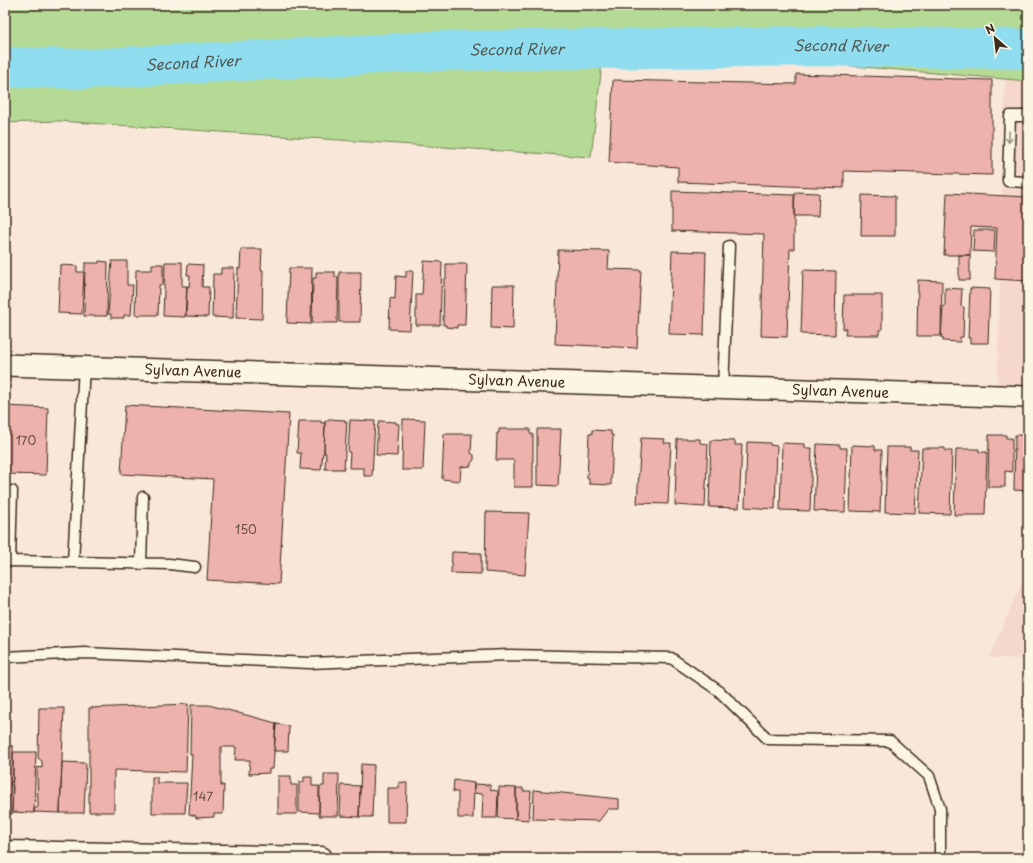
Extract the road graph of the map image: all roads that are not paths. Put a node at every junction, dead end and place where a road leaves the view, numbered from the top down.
1 (1028, 116) edge
2 (1028, 182) edge
3 (729, 246) dead end
4 (5, 364) edge
5 (84, 367) junction
6 (723, 388) junction
7 (1028, 397) edge
8 (12, 491) dead end
9 (143, 497) dead end
10 (7, 561) edge
11 (73, 562) junction
12 (141, 564) junction
13 (195, 567) dead end
14 (5, 657) edge
15 (5, 852) edge
16 (71, 856) edge
17 (213, 857) edge
18 (320, 858) edge
19 (940, 858) edge

1 -> 2 lane
3 - 6 lane
4 - 5 street, Sylvan Avenue
5 - 6 street, Sylvan Avenue
5 - 11 lane
6 - 7 street, Sylvan Avenue
8 - 10 lane
9 - 12 lane
10 - 11 lane
11 - 12 lane
12 - 13 lane
14 - 19 lane
15 - 16 street
16 - 17 street
17 - 18 street

